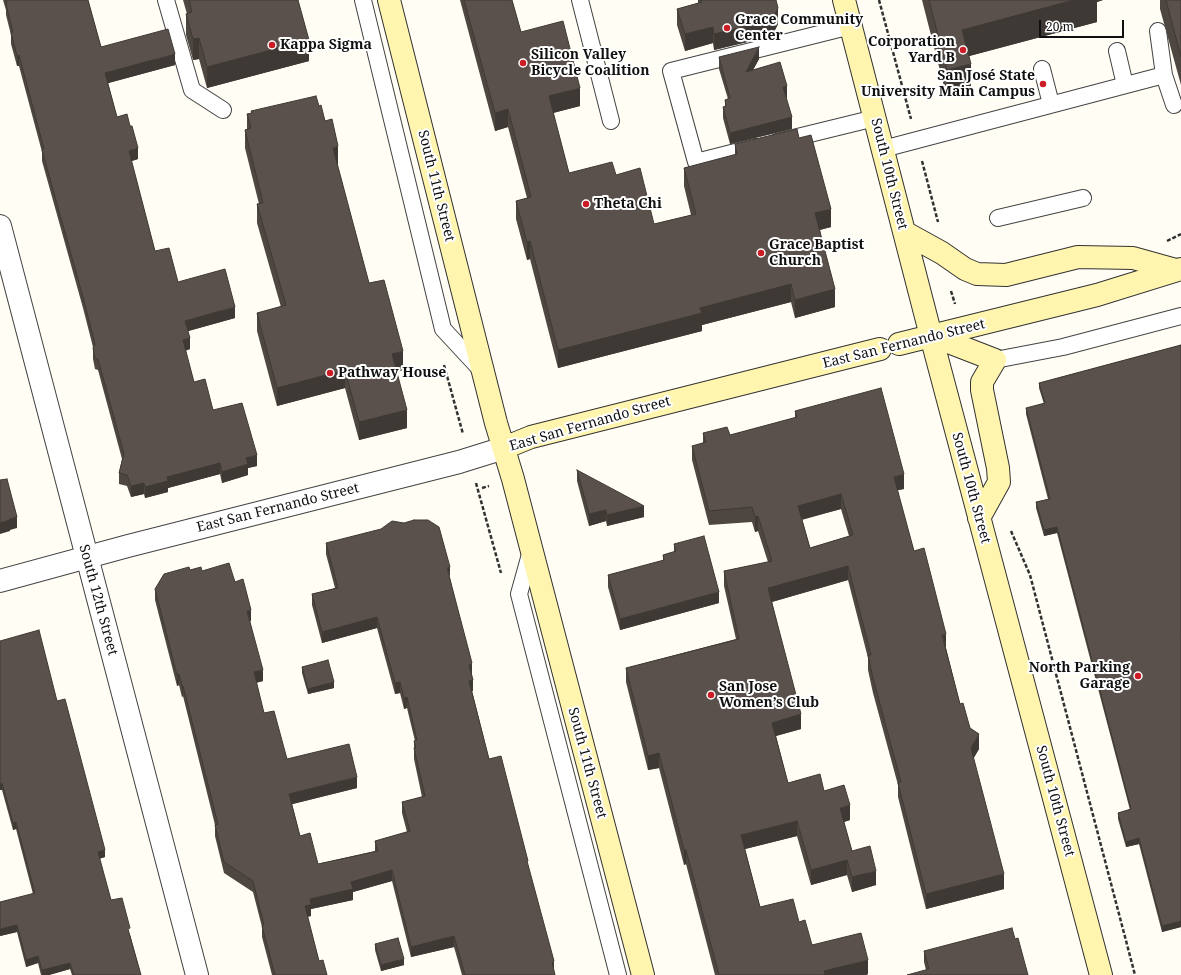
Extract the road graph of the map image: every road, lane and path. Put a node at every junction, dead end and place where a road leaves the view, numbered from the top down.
1 (166, 0) edge
2 (362, 0) edge
3 (389, 0) edge
4 (580, 0) edge
5 (844, 0) edge
6 (879, 0) edge
7 (851, 26) junction
8 (1158, 31) dead end
9 (1117, 51) dead end
10 (1042, 69) dead end
11 (1164, 75) junction
12 (1125, 85) junction
13 (1051, 104) junction
14 (1174, 105) dead end
15 (223, 110) dead end
16 (875, 118) junction
17 (911, 119) dead end
18 (610, 121) dead end
19 (883, 149) junction
20 (1083, 198) dead end
21 (998, 218) dead end
22 (0, 226) edge
23 (904, 232) junction
24 (1178, 269) edge
25 (1181, 316) edge
26 (443, 328) junction
27 (931, 336) junction
28 (995, 360) junction
29 (483, 372) junction
30 (458, 419) dead end
31 (504, 448) junction
32 (480, 500) dead end
33 (979, 518) junction
34 (532, 551) junction
35 (87, 558) junction
36 (1030, 575) dead end
37 (0, 581) edge
38 (519, 594) junction
39 (197, 975) edge
40 (618, 975) edge
41 (643, 975) edge
42 (1101, 975) edge
43 (1135, 975) edge

1 - 15 lane
2 - 26 lane, South 11th Street
3 - 29 main road, South 11th Street
4 - 18 lane
5 - 7 main road, South 10th Street
6 - 17 path
7 - 16 main road, South 10th Street
7 - 16 lane
8 - 11 lane
9 - 12 lane
10 - 13 lane
11 - 12 lane
11 - 14 lane
12 - 13 lane
13 - 19 lane
16 - 19 main road, South 10th Street
19 - 23 main road, South 10th Street
20 - 21 lane
22 - 35 street, South 12th Street
23 - 24 main road
23 - 27 main road, South 10th Street
24 - 27 main road, East San Fernando Street
25 - 28 lane
26 - 29 lane, South 11th Street
26 - 30 path
27 - 28 main road
27 - 31 main road, East San Fernando Street
27 - 33 main road, South 10th Street
28 - 33 main road
29 - 31 main road, South 11th Street
31 - 34 main road, South 11th Street
31 - 35 street, East San Fernando Street
32 - 38 path
33 - 42 main road, South 10th Street
34 - 38 lane
34 - 41 main road, South 11th Street
35 - 37 street, East San Fernando Street
35 - 39 street, South 12th Street
36 - 43 path
38 - 40 lane, South 11th Street

